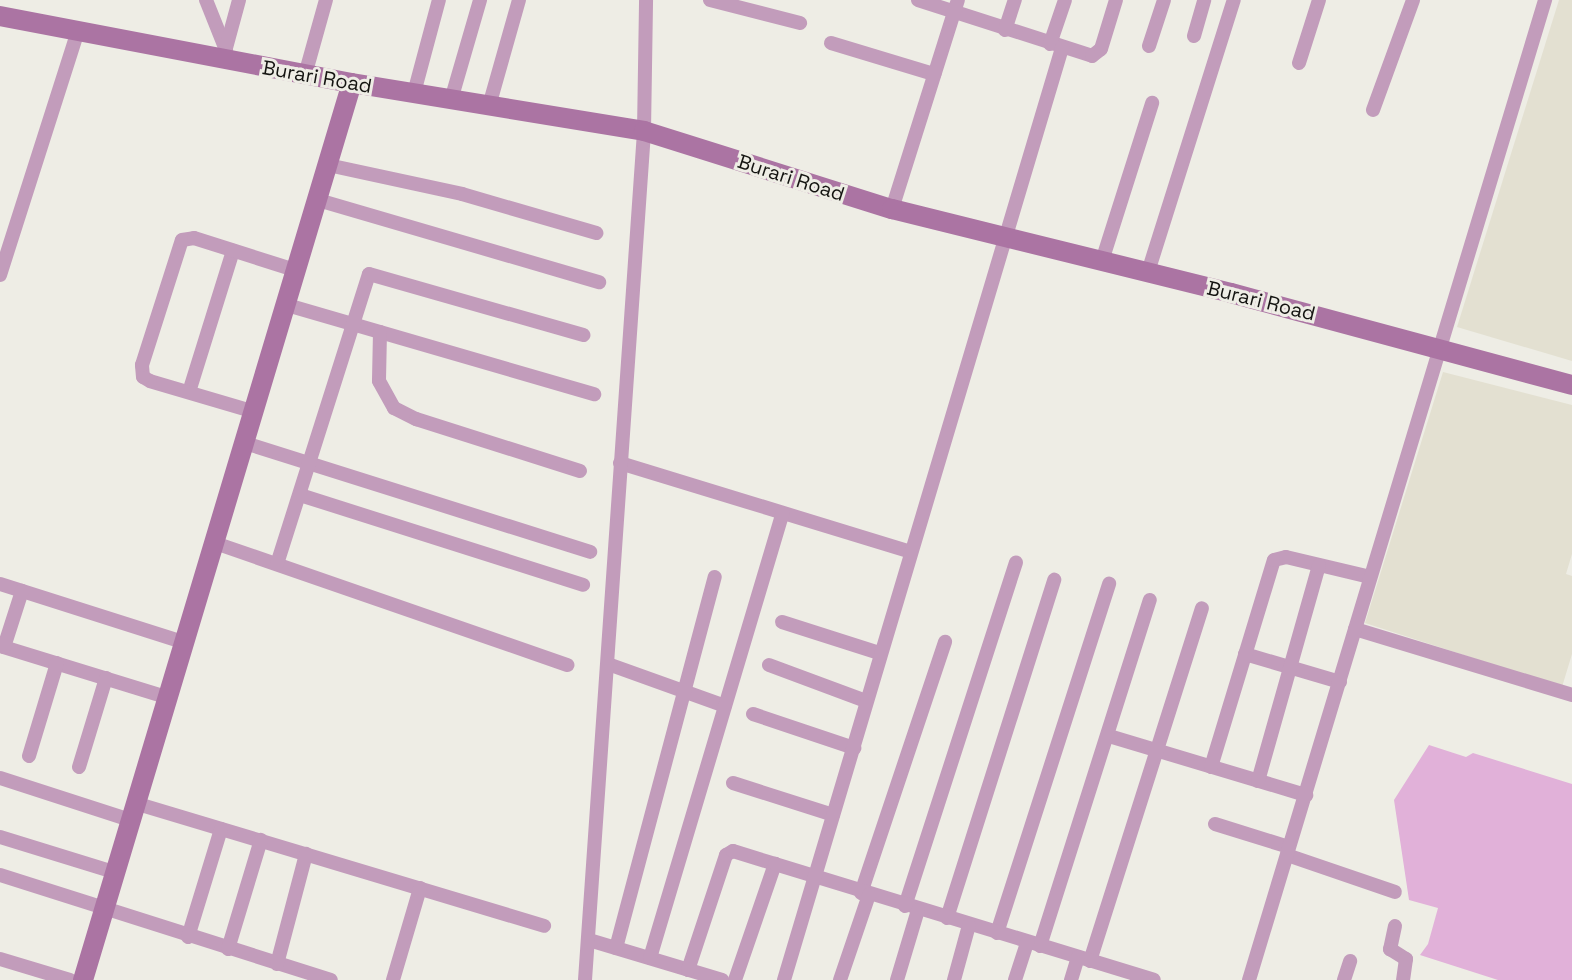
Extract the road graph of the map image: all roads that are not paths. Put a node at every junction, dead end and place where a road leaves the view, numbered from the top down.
1 (206, 0) edge
2 (239, 0) edge
3 (326, 0) edge
4 (440, 0) edge
5 (480, 0) edge
6 (519, 0) edge
7 (646, 0) edge
8 (710, 0) edge
9 (918, 0) edge
10 (1015, 0) edge
11 (1065, 0) edge
12 (1116, 0) edge
13 (1164, 0) edge
14 (1204, 0) edge
15 (1234, 0) edge
16 (1319, 0) edge
17 (1413, 0) edge
18 (1545, 0) edge
19 (956, 6) edge
20 (0, 16) edge
21 (800, 23) dead end
22 (1005, 30) junction
23 (77, 33) junction
24 (1194, 36) dead end
25 (831, 43) dead end
26 (1056, 46) junction
27 (1149, 46) dead end
28 (225, 55) junction
29 (1299, 63) dead end
30 (934, 74) junction
31 (305, 75) junction
32 (352, 83) junction
33 (414, 93) junction
34 (451, 100) junction
35 (1152, 103) dead end
36 (489, 106) junction
37 (1373, 110) dead end
38 (633, 129) junction
39 (328, 165) junction
40 (318, 200) junction
41 (892, 209) junction
42 (596, 233) dead end
43 (1004, 237) junction
44 (233, 250) junction
45 (1102, 261) junction
46 (298, 271) junction
47 (1148, 272) junction
48 (0, 275) edge
49 (599, 282) dead end
50 (288, 305) junction
51 (354, 324) junction
52 (380, 332) junction
53 (583, 335) dead end
54 (1439, 347) junction
55 (1572, 385) edge
56 (189, 392) junction
57 (594, 394) dead end
58 (255, 412) junction
59 (245, 443) junction
60 (620, 463) junction
61 (310, 464) junction
62 (580, 471) dead end
63 (300, 495) junction
64 (783, 513) junction
65 (215, 543) junction
66 (590, 552) dead end
67 (911, 552) junction
68 (1016, 563) dead end
69 (277, 564) junction
70 (1319, 565) junction
71 (715, 577) dead end
72 (1370, 577) junction
73 (1054, 580) dead end
74 (0, 584) edge
75 (1109, 584) dead end
76 (583, 585) dead end
77 (22, 591) junction
78 (1150, 600) dead end
79 (1202, 608) dead end
80 (782, 622) dead end
81 (1355, 629) junction
82 (945, 642) dead end
83 (186, 643) junction
84 (2, 646) edge
85 (879, 652) junction
86 (1245, 654) junction
87 (57, 663) junction
88 (608, 664) junction
89 (769, 664) dead end
90 (567, 665) dead end
91 (1290, 668) junction
92 (106, 678) junction
93 (1340, 682) junction
94 (682, 691) junction
95 (1572, 695) edge
96 (169, 698) junction
97 (866, 701) junction
98 (725, 706) junction
99 (753, 714) dead end
100 (1109, 736) junction
101 (854, 748) junction
102 (1157, 751) junction
103 (29, 756) dead end
104 (80, 766) dead end
105 (1211, 767) junction
106 (0, 778) edge
107 (1258, 781) junction
108 (732, 783) dead end
109 (1306, 795) junction
110 (136, 812) junction
111 (833, 815) junction
112 (1215, 824) dead end
113 (221, 829) junction
114 (0, 837) edge
115 (261, 840) junction
116 (1288, 851) junction
117 (306, 854) junction
118 (775, 864) junction
119 (117, 873) junction
120 (0, 875) edge
121 (815, 877) junction
122 (420, 888) junction
123 (1395, 892) dead end
124 (865, 894) junction
125 (912, 908) junction
126 (105, 911) junction
127 (947, 918) junction
128 (969, 925) junction
129 (544, 926) dead end
130 (1395, 926) dead end
131 (997, 933) junction
132 (188, 937) junction
133 (589, 940) junction
134 (1033, 944) junction
135 (616, 948) junction
136 (228, 949) junction
137 (0, 958) edge
138 (650, 958) junction
139 (1084, 959) junction
140 (1350, 961) dead end
141 (277, 964) junction
142 (688, 970) junction
143 (1135, 977) edge
144 (70, 980) edge
145 (83, 980) edge
146 (331, 980) edge
147 (393, 980) edge
148 (585, 980) edge
149 (722, 980) edge
150 (735, 980) edge
151 (784, 980) edge
152 (840, 980) edge
153 (897, 980) edge
154 (954, 980) edge
155 (1015, 980) edge
156 (1071, 980) edge
157 (1155, 980) edge
158 (1249, 980) edge
159 (1344, 980) edge
160 (1403, 980) edge

1 - 28 street
2 - 28 street
3 - 31 street
4 - 33 street
5 - 34 street
6 - 36 street
7 - 38 street
8 - 21 street
9 - 19 street
10 - 22 street
11 - 26 street
12 - 26 street
13 - 27 street
14 - 24 street
15 - 47 street
16 - 29 street
17 - 37 street
18 - 54 street
19 - 22 street
19 - 30 street
20 - 23 main road, Burari Road
22 - 26 street
23 - 28 main road, Burari Road
23 - 48 street
25 - 30 street
26 - 43 street
28 - 31 main road, Burari Road
30 - 41 street
31 - 32 main road, Burari Road
32 - 33 main road, Burari Road
32 - 39 main road
33 - 34 main road, Burari Road
34 - 36 main road, Burari Road
35 - 45 street
36 - 38 main road, Burari Road
38 - 41 main road, Burari Road
38 - 60 street
39 - 40 main road
39 - 42 street
40 - 46 main road
40 - 49 street
41 - 43 main road, Burari Road
43 - 45 main road, Burari Road
43 - 67 street
44 - 46 street
44 - 56 street
44 - 56 street
45 - 47 main road, Burari Road
46 - 50 main road
47 - 54 main road, Burari Road
50 - 51 street
50 - 58 main road
51 - 52 street
51 - 53 street
51 - 61 street
52 - 57 street
52 - 62 street
54 - 55 main road, Burari Road
54 - 72 street
56 - 58 street
58 - 59 main road
59 - 61 street
59 - 65 main road
60 - 64 street
60 - 88 street
61 - 63 street
61 - 66 street
63 - 69 street
63 - 76 street
64 - 67 street
64 - 98 street
65 - 69 street
65 - 83 main road
67 - 85 street
68 - 125 street
69 - 90 street
70 - 72 street
70 - 86 street
70 - 91 street
71 - 94 street
72 - 81 street
73 - 127 street
74 - 77 street
75 - 131 street
77 - 83 street
77 - 84 street
78 - 100 street
79 - 102 street
80 - 85 street
81 - 93 street
81 - 95 street
82 - 124 street
83 - 96 main road
84 - 87 street
85 - 97 street
86 - 91 street
86 - 105 street
87 - 92 street
87 - 103 street
88 - 94 street
88 - 133 street
89 - 97 street
91 - 93 street
91 - 107 street
92 - 96 street
92 - 104 street
93 - 109 street
94 - 98 street
94 - 135 street
96 - 110 main road
97 - 101 street
98 - 138 street
99 - 101 street
100 - 102 street
100 - 134 street
101 - 111 street
102 - 105 street
102 - 139 street
105 - 107 street
106 - 110 street
107 - 109 street
108 - 111 street
109 - 116 street
110 - 113 street
110 - 119 main road
111 - 121 street
112 - 116 street
113 - 115 street
113 - 132 street
114 - 119 street
115 - 117 street
115 - 136 street
116 - 123 street
116 - 158 street
117 - 122 street
117 - 141 street
118 - 121 street
118 - 142 street
118 - 150 street
119 - 126 main road
120 - 126 street
121 - 124 street
121 - 151 street
122 - 129 street
122 - 147 street
124 - 125 street
124 - 152 street
125 - 127 street
125 - 153 street
126 - 132 street
126 - 145 main road
127 - 128 street
128 - 131 street
128 - 154 street
130 - 160 street
131 - 134 street
132 - 136 street
133 - 135 street
133 - 148 street
134 - 139 street
134 - 155 street
135 - 138 street
136 - 141 street
137 - 144 street
138 - 142 street
139 - 143 street
139 - 156 street
140 - 159 street
141 - 146 street
142 - 149 street
143 - 157 street

